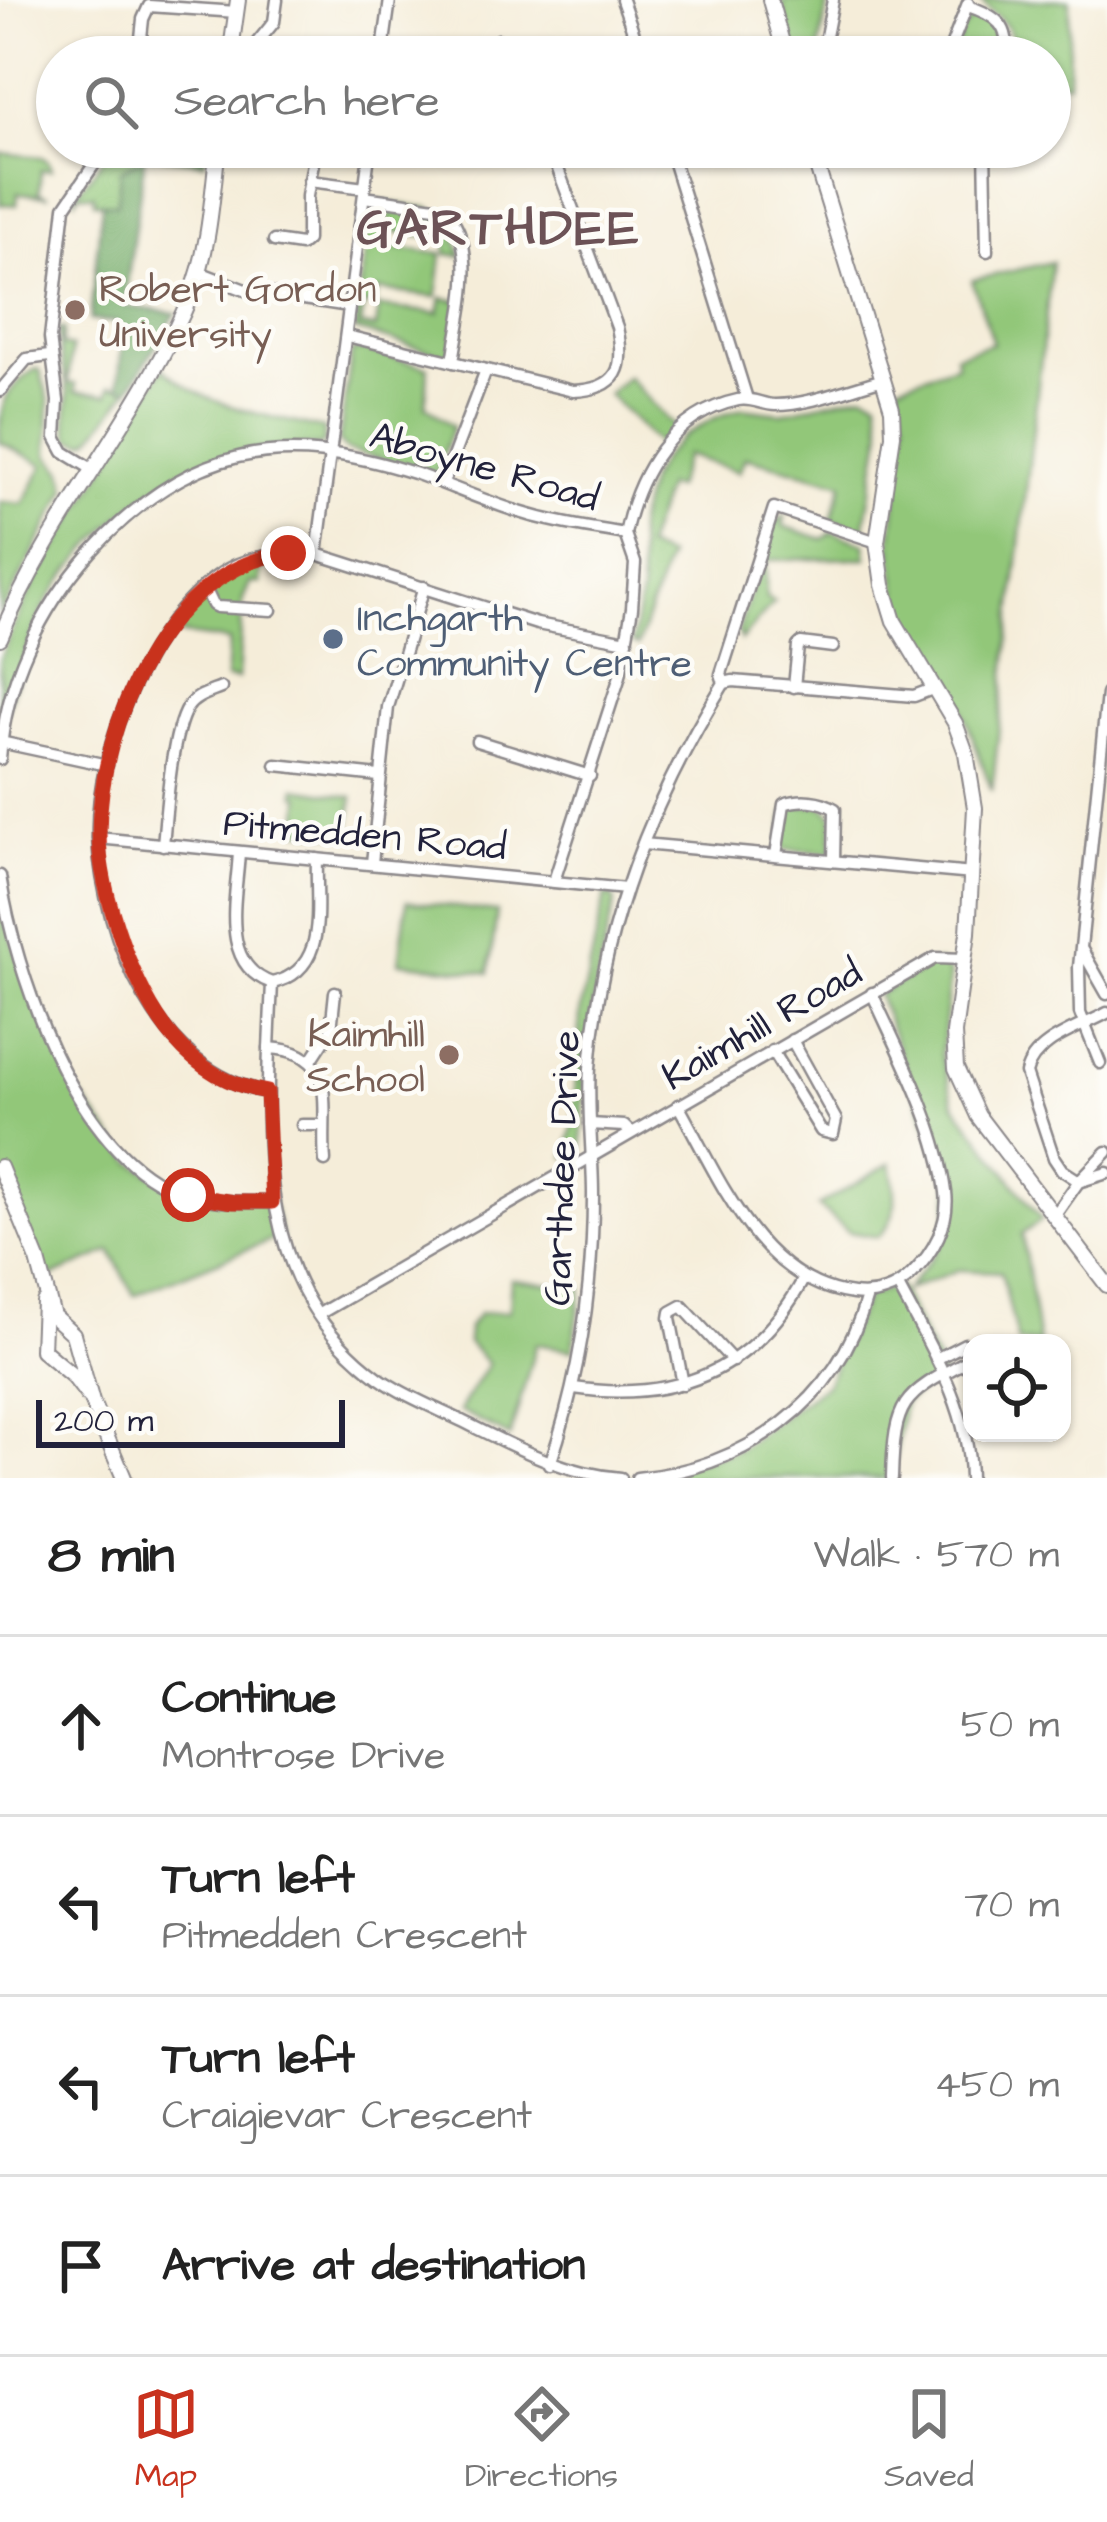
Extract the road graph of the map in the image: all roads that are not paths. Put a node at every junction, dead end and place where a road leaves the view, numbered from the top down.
1 (277, 0) edge
2 (390, 0) edge
3 (622, 0) edge
4 (770, 0) edge
5 (833, 0) edge
6 (968, 3) edge
7 (237, 6) edge
8 (142, 36) edge
9 (233, 36) edge
10 (263, 36) edge
11 (385, 36) edge
12 (635, 36) edge
13 (780, 36) edge
14 (826, 36) edge
15 (955, 36) edge
16 (1006, 36) edge
17 (92, 168) edge
18 (215, 168) edge
19 (312, 168) edge
20 (367, 168) edge
21 (558, 168) edge
22 (676, 168) edge
23 (816, 168) edge
24 (986, 168) edge
25 (309, 181) junction
26 (364, 192) junction
27 (274, 241) dead end
28 (987, 251) dead end
29 (199, 272) junction
30 (350, 306) junction
31 (346, 336) junction
32 (50, 356) junction
33 (453, 362) junction
34 (486, 370) junction
35 (884, 379) junction
36 (0, 391) edge
37 (747, 399) junction
38 (329, 452) junction
39 (92, 469) junction
40 (443, 484) junction
41 (625, 534) junction
42 (877, 542) junction
43 (317, 554) junction
44 (204, 586) junction
45 (424, 587) junction
46 (271, 610) dead end
47 (0, 638) edge
48 (627, 640) junction
49 (833, 646) dead end
50 (724, 683) junction
51 (794, 687) junction
52 (221, 688) dead end
53 (935, 688) junction
54 (1107, 694) edge
55 (477, 741) dead end
56 (1, 742) edge
57 (0, 759) edge
58 (107, 765) junction
59 (276, 765) dead end
60 (379, 776) junction
61 (590, 776) junction
62 (98, 838) junction
63 (643, 844) junction
64 (163, 845) junction
65 (239, 852) junction
66 (1092, 853) junction
67 (1107, 854) edge
68 (776, 855) junction
69 (316, 860) junction
70 (834, 861) junction
71 (372, 863) junction
72 (973, 874) junction
73 (0, 876) edge
74 (554, 881) junction
75 (626, 890) junction
76 (1082, 950) junction
77 (965, 959) junction
78 (272, 983) junction
79 (335, 992) dead end
80 (872, 993) junction
81 (1107, 994) edge
82 (314, 1012) dead end
83 (1107, 1013) edge
84 (333, 1014) junction
85 (1084, 1026) junction
86 (792, 1040) junction
87 (269, 1048) junction
88 (772, 1052) junction
89 (312, 1059) junction
90 (1100, 1063) dead end
91 (267, 1092) junction
92 (678, 1106) junction
93 (590, 1124) junction
94 (302, 1125) dead end
95 (322, 1125) junction
96 (631, 1132) junction
97 (1107, 1153) edge
98 (592, 1155) junction
99 (325, 1161) dead end
100 (0, 1166) edge
101 (1107, 1173) edge
102 (1079, 1181) junction
103 (272, 1202) junction
104 (1055, 1215) junction
105 (804, 1278) junction
106 (1107, 1285) edge
107 (898, 1286) junction
108 (45, 1291) junction
109 (866, 1296) junction
110 (319, 1314) junction
111 (61, 1324) junction
112 (44, 1331) junction
113 (75, 1344) junction
114 (49, 1357) junction
115 (936, 1359) junction
116 (733, 1361) junction
117 (943, 1373) junction
118 (683, 1384) junction
119 (574, 1388) junction
120 (92, 1402) junction
121 (550, 1464) junction
122 (124, 1475) edge
123 (621, 1478) edge
124 (637, 1478) edge
125 (892, 1478) edge
126 (970, 1478) edge

1 - 10 street
2 - 11 street
3 - 12 street
4 - 13 street
5 - 14 street
6 - 15 street
6 - 16 street
7 - 8 street
7 - 9 street
17 - 32 street
18 - 29 street
19 - 25 street
20 - 26 street
21 - 34 street
22 - 37 street
23 - 35 street
24 - 28 street
25 - 26 street
25 - 27 street
26 - 30 street
26 - 33 street
29 - 30 street
29 - 39 street
30 - 31 street
31 - 33 street
31 - 38 street
32 - 36 street
32 - 39 street
33 - 34 street
34 - 40 street
35 - 37 street
35 - 42 street
37 - 41 street
38 - 40 street, Aboyne Road
38 - 43 street
38 - 56 street, Aboyne Road
39 - 47 street
40 - 41 street, Aboyne Road
41 - 48 street
42 - 50 street, Garthdee Drive
42 - 53 street
43 - 44 street
43 - 45 street
44 - 46 street
44 - 58 street
45 - 48 street
45 - 60 street
48 - 61 street
49 - 51 street
50 - 51 street
50 - 63 street, Garthdee Drive
51 - 53 street
52 - 64 street
53 - 72 street
54 - 66 street
55 - 61 street
56 - 57 street, Aboyne Road
56 - 58 street
58 - 62 street
59 - 60 street
60 - 71 street
61 - 74 street
62 - 64 street, Pitmedden Road
62 - 91 street
63 - 68 street
63 - 75 street, Garthdee Drive
64 - 65 street, Pitmedden Road
65 - 69 street, Pitmedden Road
65 - 78 street
66 - 67 street
66 - 76 street
68 - 70 street
68 - 70 street
69 - 71 street, Pitmedden Road
69 - 78 street
70 - 72 street
71 - 74 street, Pitmedden Road
72 - 77 street
73 - 103 street
74 - 75 street, Pitmedden Road
75 - 93 street, Garthdee Drive
76 - 81 street
76 - 85 street
77 - 80 street, Kaimhill Road
77 - 104 street
78 - 87 street
79 - 84 street
80 - 86 street, Kaimhill Road
80 - 107 street
82 - 84 street
83 - 85 street
84 - 89 street
85 - 90 street
85 - 102 street
86 - 88 street, Kaimhill Road
86 - 88 street
87 - 89 street
87 - 91 street
88 - 92 street, Kaimhill Road
89 - 95 street
91 - 103 street
92 - 96 street, Kaimhill Road
92 - 105 street
93 - 96 street
93 - 98 street, Garthdee Drive
94 - 95 street
95 - 99 street
96 - 98 street, Kaimhill Road
97 - 102 street
98 - 110 street, Kaimhill Road
98 - 119 street, Garthdee Drive
100 - 108 street
101 - 102 street
102 - 104 street
103 - 110 street
104 - 106 street
105 - 109 street
105 - 116 street
107 - 109 street
107 - 115 street
108 - 111 street
108 - 112 street
109 - 124 street
110 - 121 street
111 - 112 street
111 - 113 street
112 - 114 street
113 - 114 street
113 - 120 street
114 - 120 street
115 - 117 street
115 - 117 street
116 - 118 street
116 - 118 street
117 - 125 street
117 - 126 street
118 - 119 street
119 - 121 street, Garthdee Drive
120 - 122 street
121 - 123 street

